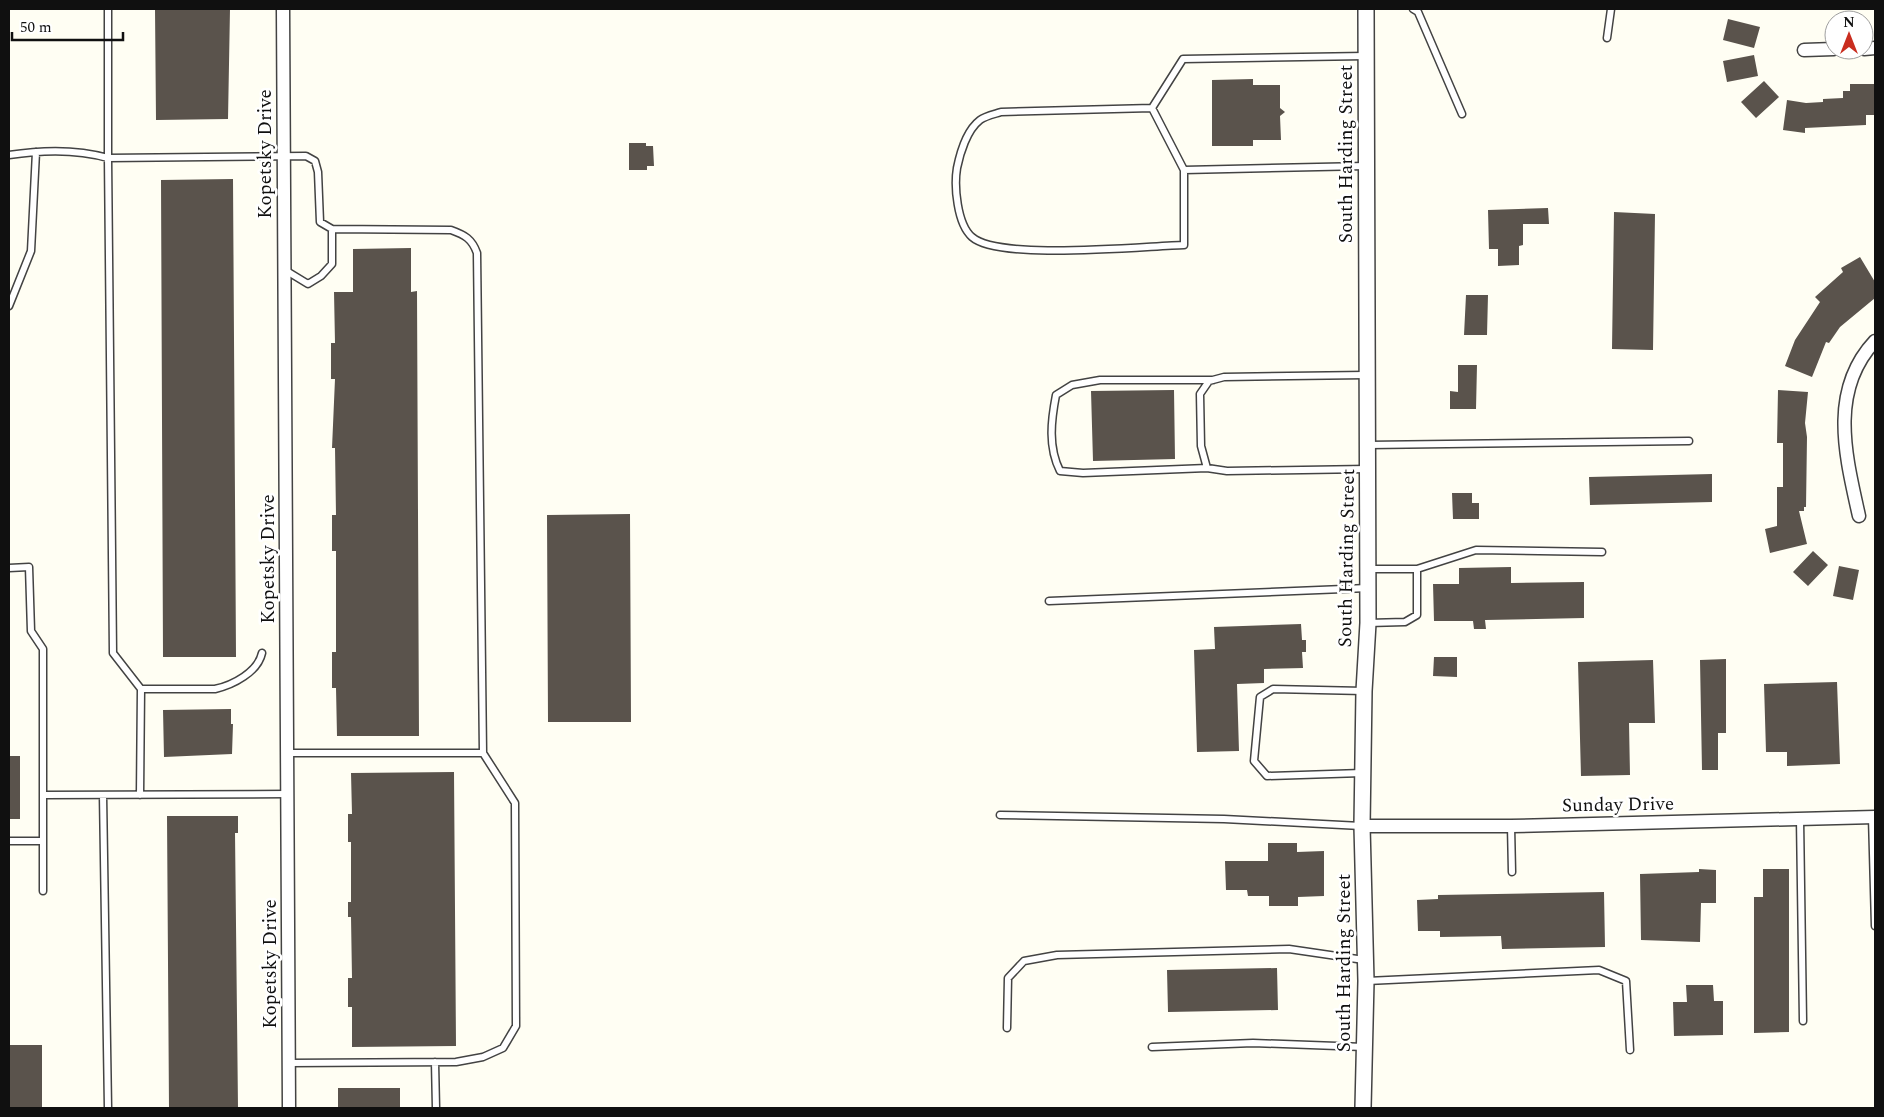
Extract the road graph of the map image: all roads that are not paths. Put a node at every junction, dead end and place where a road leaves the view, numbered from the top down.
1 (108, 9) edge
2 (283, 9) edge
3 (1366, 9) edge
4 (1611, 9) edge
5 (1416, 10) edge
6 (1607, 38) dead end
7 (1824, 49) edge
8 (1804, 50) dead end
9 (1366, 56) junction
10 (1152, 108) junction
11 (1462, 114) dead end
12 (36, 152) junction
13 (9, 155) edge
14 (284, 155) junction
15 (108, 158) junction
16 (1366, 166) junction
17 (1184, 170) junction
18 (332, 229) junction
19 (285, 270) junction
20 (9, 306) edge
21 (1875, 342) edge
22 (1367, 375) junction
23 (1214, 380) junction
24 (1689, 441) dead end
25 (1368, 445) junction
26 (1207, 468) junction
27 (1368, 469) junction
28 (1859, 516) dead end
29 (1602, 552) dead end
30 (9, 568) edge
31 (1417, 569) junction
32 (1368, 570) junction
33 (1368, 588) junction
34 (1049, 601) dead end
35 (1368, 622) junction
36 (262, 653) dead end
37 (141, 689) junction
38 (1364, 691) junction
39 (288, 753) junction
40 (483, 753) junction
41 (1363, 773) junction
42 (140, 794) junction
43 (288, 794) junction
44 (44, 795) junction
45 (103, 795) junction
46 (1000, 815) dead end
47 (1874, 817) edge
48 (1800, 819) junction
49 (1362, 826) junction
50 (1511, 826) junction
51 (9, 841) edge
52 (44, 841) junction
53 (1512, 872) dead end
54 (44, 891) dead end
55 (1875, 926) edge
56 (1366, 960) junction
57 (1366, 981) junction
58 (1803, 1021) dead end
59 (1006, 1028) dead end
60 (1152, 1047) dead end
61 (1364, 1047) junction
62 (1630, 1050) dead end
63 (289, 1062) junction
64 (435, 1062) junction
65 (108, 1108) edge
66 (289, 1108) edge
67 (436, 1108) edge
68 (1363, 1108) edge

1 - 15 lane
2 - 14 street, Kopetsky Drive
3 - 9 street, South Harding Street
4 - 6 lane
5 - 11 lane
7 - 8 street
9 - 10 lane
9 - 16 street, South Harding Street
10 - 17 lane
10 - 17 lane
12 - 13 lane
12 - 15 lane
12 - 20 lane
14 - 15 lane
14 - 18 lane
14 - 19 street, Kopetsky Drive
15 - 37 lane
16 - 17 lane
16 - 22 street, South Harding Street
18 - 19 lane
18 - 40 lane
19 - 39 street, Kopetsky Drive
21 - 28 street
22 - 23 lane
22 - 25 street, South Harding Street
23 - 26 lane
23 - 26 lane
24 - 25 lane
25 - 27 street, South Harding Street
26 - 27 lane
27 - 32 street, South Harding Street
29 - 31 lane
30 - 44 lane
31 - 32 lane
31 - 35 lane
32 - 33 street, South Harding Street
33 - 34 lane
33 - 35 street, South Harding Street
35 - 38 street, South Harding Street
36 - 37 lane
37 - 42 lane
38 - 41 street, South Harding Street
38 - 41 lane
39 - 40 lane
39 - 43 street, Kopetsky Drive
40 - 64 lane
41 - 49 street, South Harding Street
42 - 43 lane
42 - 45 lane
43 - 63 street, Kopetsky Drive
44 - 45 lane
44 - 52 lane
45 - 65 lane
46 - 49 lane
47 - 48 street, Sunday Drive
47 - 55 lane
48 - 50 street, Sunday Drive
48 - 58 lane
49 - 50 street, Sunday Drive
49 - 56 street, South Harding Street
50 - 53 lane
51 - 52 lane
52 - 54 lane
56 - 57 street, South Harding Street
56 - 59 lane
57 - 61 street, South Harding Street
57 - 62 lane
60 - 61 lane
61 - 68 street, South Harding Street
63 - 64 lane
63 - 66 street, Kopetsky Drive
64 - 67 lane

